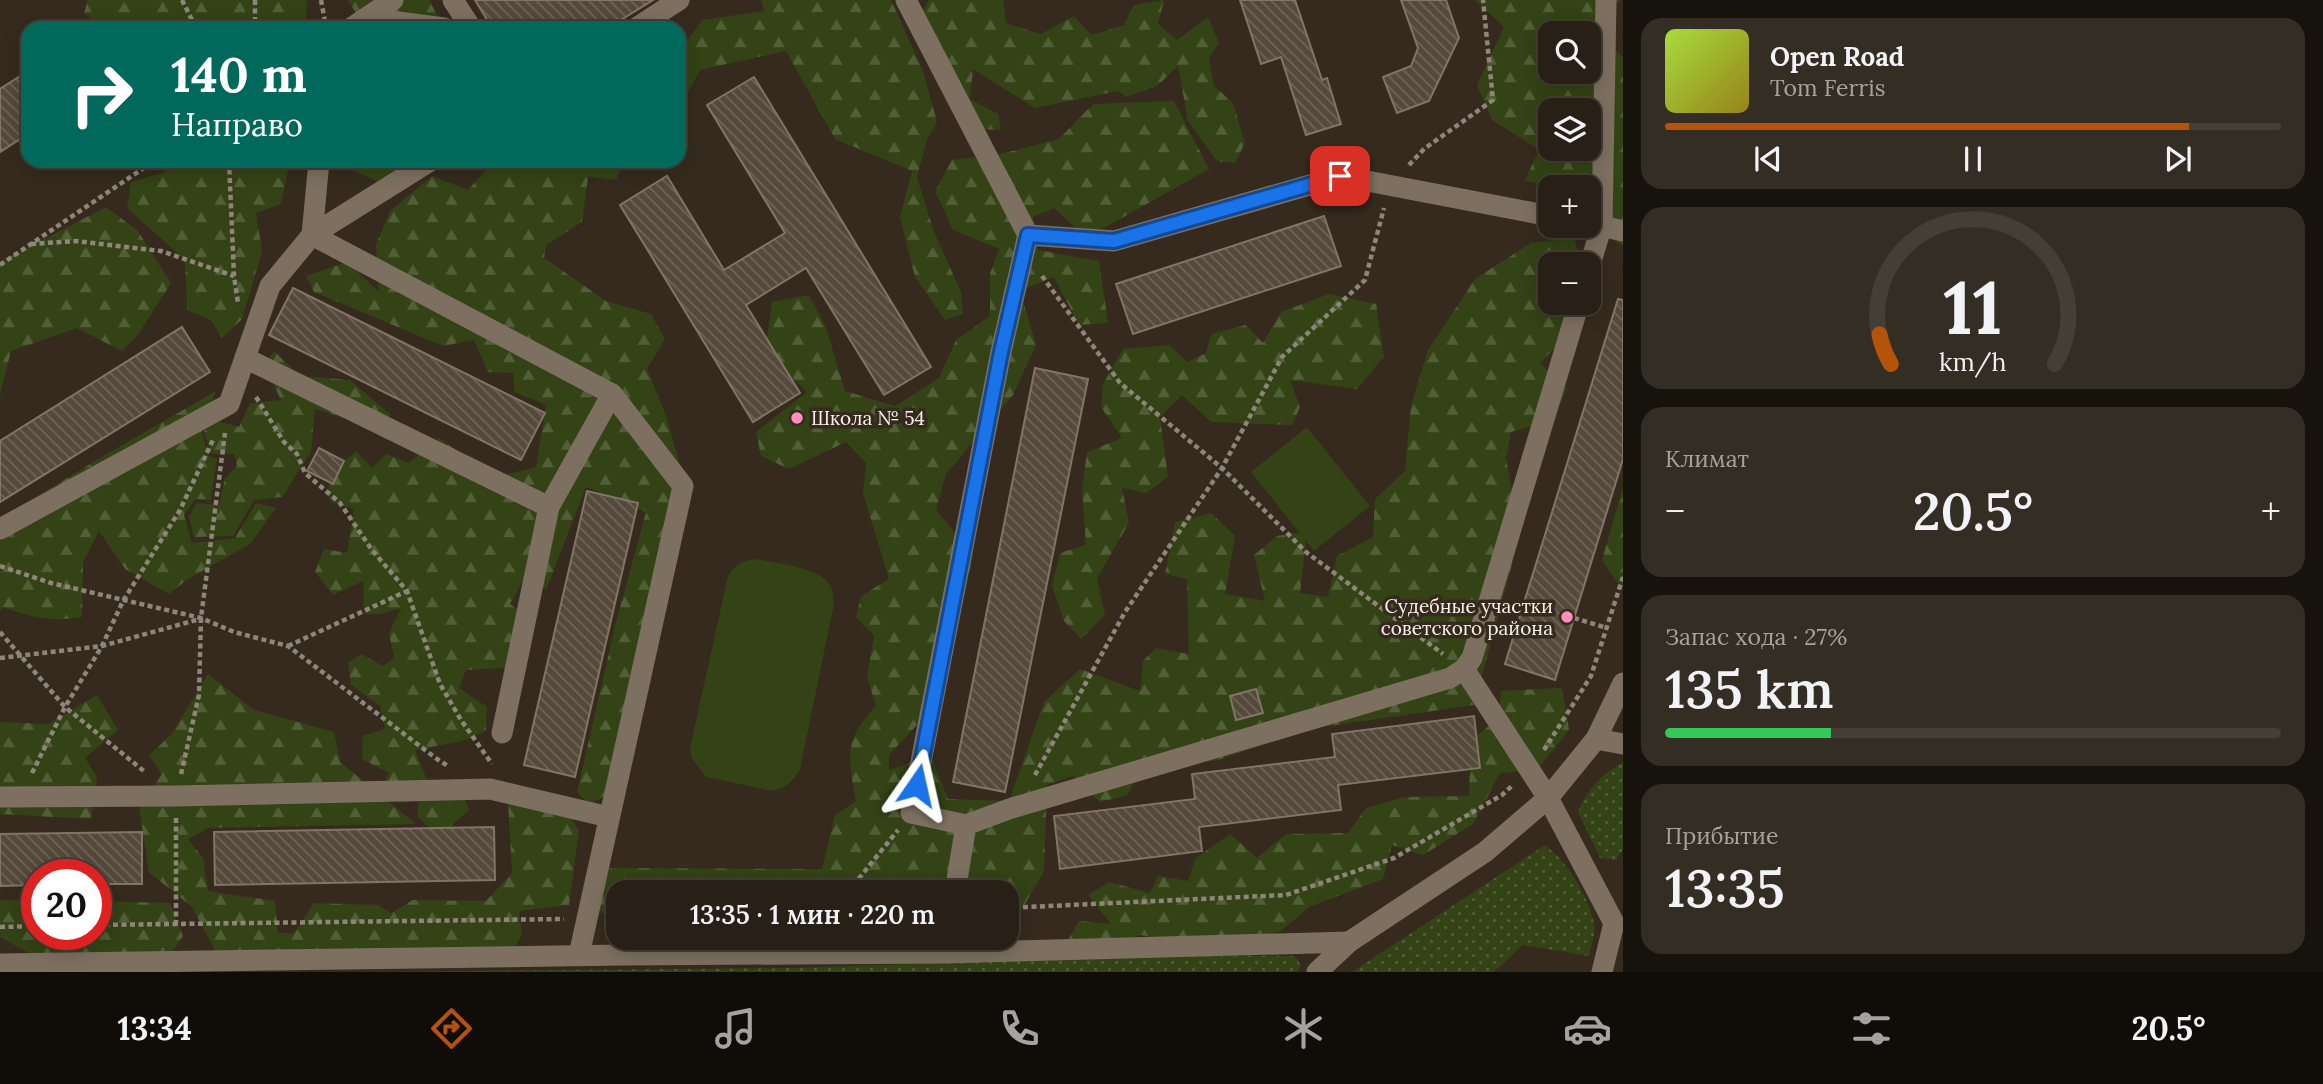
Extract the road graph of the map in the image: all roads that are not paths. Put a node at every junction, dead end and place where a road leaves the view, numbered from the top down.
1 (393, 0) edge
2 (453, 0) edge
3 (679, 0) edge
4 (906, 0) edge
5 (1606, 0) edge
6 (657, 6) edge
7 (362, 21) edge
8 (466, 21) edge
9 (643, 21) edge
10 (317, 168) edge
11 (419, 168) edge
12 (1597, 175) edge
13 (1538, 214) edge
14 (1601, 226) edge
15 (1623, 231) edge
16 (312, 235) junction
17 (1026, 244) junction
18 (1575, 315) edge
19 (245, 358) junction
20 (612, 394) junction
21 (550, 507) junction
22 (0, 529) edge
23 (1464, 669) junction
24 (1623, 683) edge
25 (502, 733) road end
26 (1596, 739) junction
27 (1623, 744) edge
28 (10, 797) edge
29 (1548, 797) junction
30 (609, 817) junction
31 (966, 825) junction
32 (957, 880) edge
33 (1349, 942) junction
34 (1019, 945) edge
35 (800, 950) edge
36 (579, 956) junction
37 (0, 964) edge
38 (1317, 972) edge
39 (1602, 972) edge

1 - 7 street
2 - 8 street
3 - 6 street
4 - 17 street
5 - 12 street
6 - 9 street
10 - 16 street
11 - 16 street
13 - 17 street
14 - 15 street
16 - 19 street
16 - 20 street
17 - 31 street
18 - 23 street
19 - 21 street
19 - 22 street
20 - 21 street
20 - 30 street
21 - 25 street
23 - 29 street
23 - 31 street
24 - 26 street
26 - 27 street
26 - 29 street
28 - 30 street
29 - 33 street
29 - 39 street
30 - 36 street
31 - 32 street
33 - 34 street
33 - 38 street
35 - 36 street
36 - 37 street

